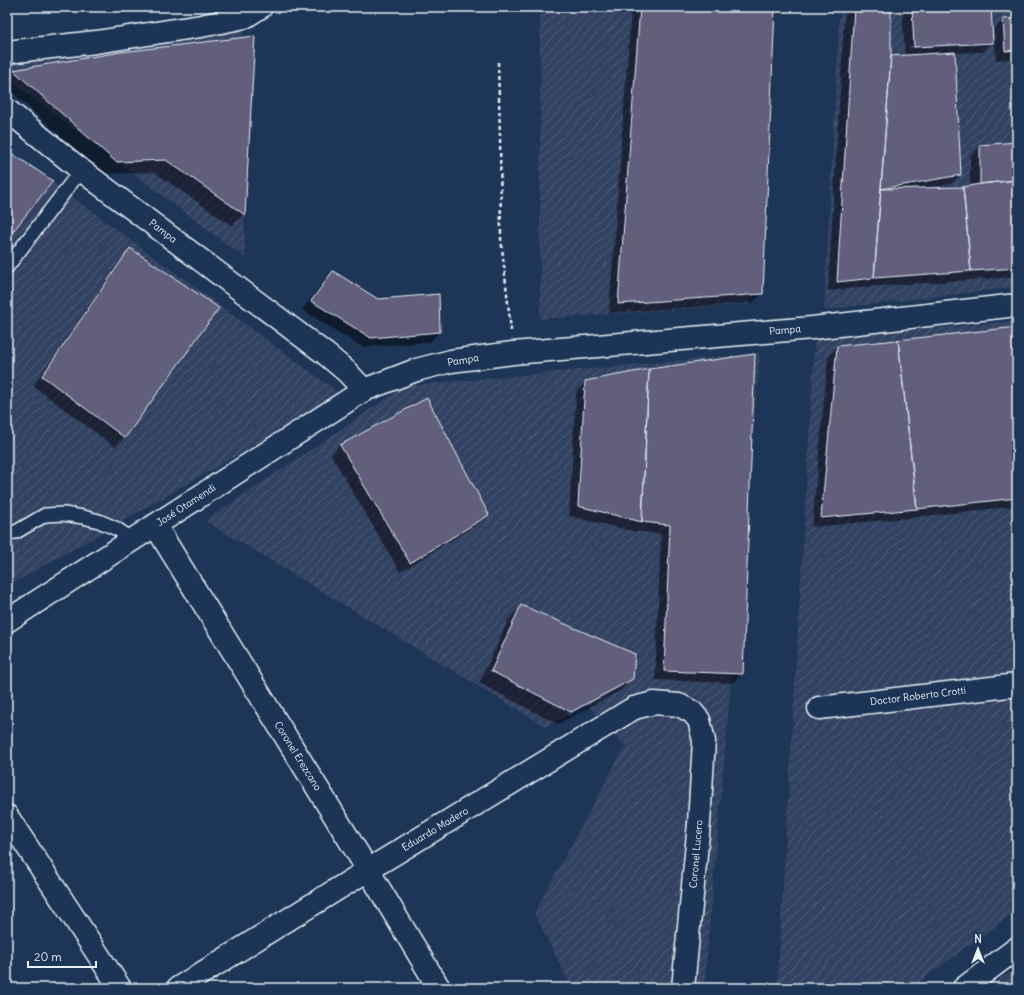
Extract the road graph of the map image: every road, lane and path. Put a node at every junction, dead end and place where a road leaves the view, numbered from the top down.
1 (261, 7) edge
2 (7, 52) edge
3 (498, 62) dead end
4 (7, 110) edge
5 (81, 170) junction
6 (7, 267) edge
7 (1017, 305) edge
8 (513, 353) junction
9 (364, 390) junction
10 (155, 525) junction
11 (7, 533) edge
12 (133, 540) junction
13 (7, 621) edge
14 (1017, 685) edge
15 (819, 708) dead end
16 (699, 720) joint
17 (7, 816) edge
18 (368, 870) junction
19 (1017, 948) edge
20 (120, 988) edge
21 (178, 988) edge
22 (440, 988) edge
23 (683, 988) edge
24 (964, 988) edge

1 - 2 street
3 - 8 path
4 - 5 street, Pampa
5 - 6 lane
5 - 9 street, Pampa
7 - 8 street, Pampa
8 - 9 street, Pampa
9 - 10 street, José Otamendi
10 - 12 street, José Otamendi
10 - 18 street, Coronel Erezcano
11 - 12 lane
12 - 13 street, José Otamendi
14 - 15 street, Doctor Roberto Crotti
16 - 18 street, Eduardo Madero
16 - 23 street, Coronel Lucero
17 - 20 street
18 - 21 street, Eduardo Madero
18 - 22 street, Coronel Erezcano
19 - 24 street

